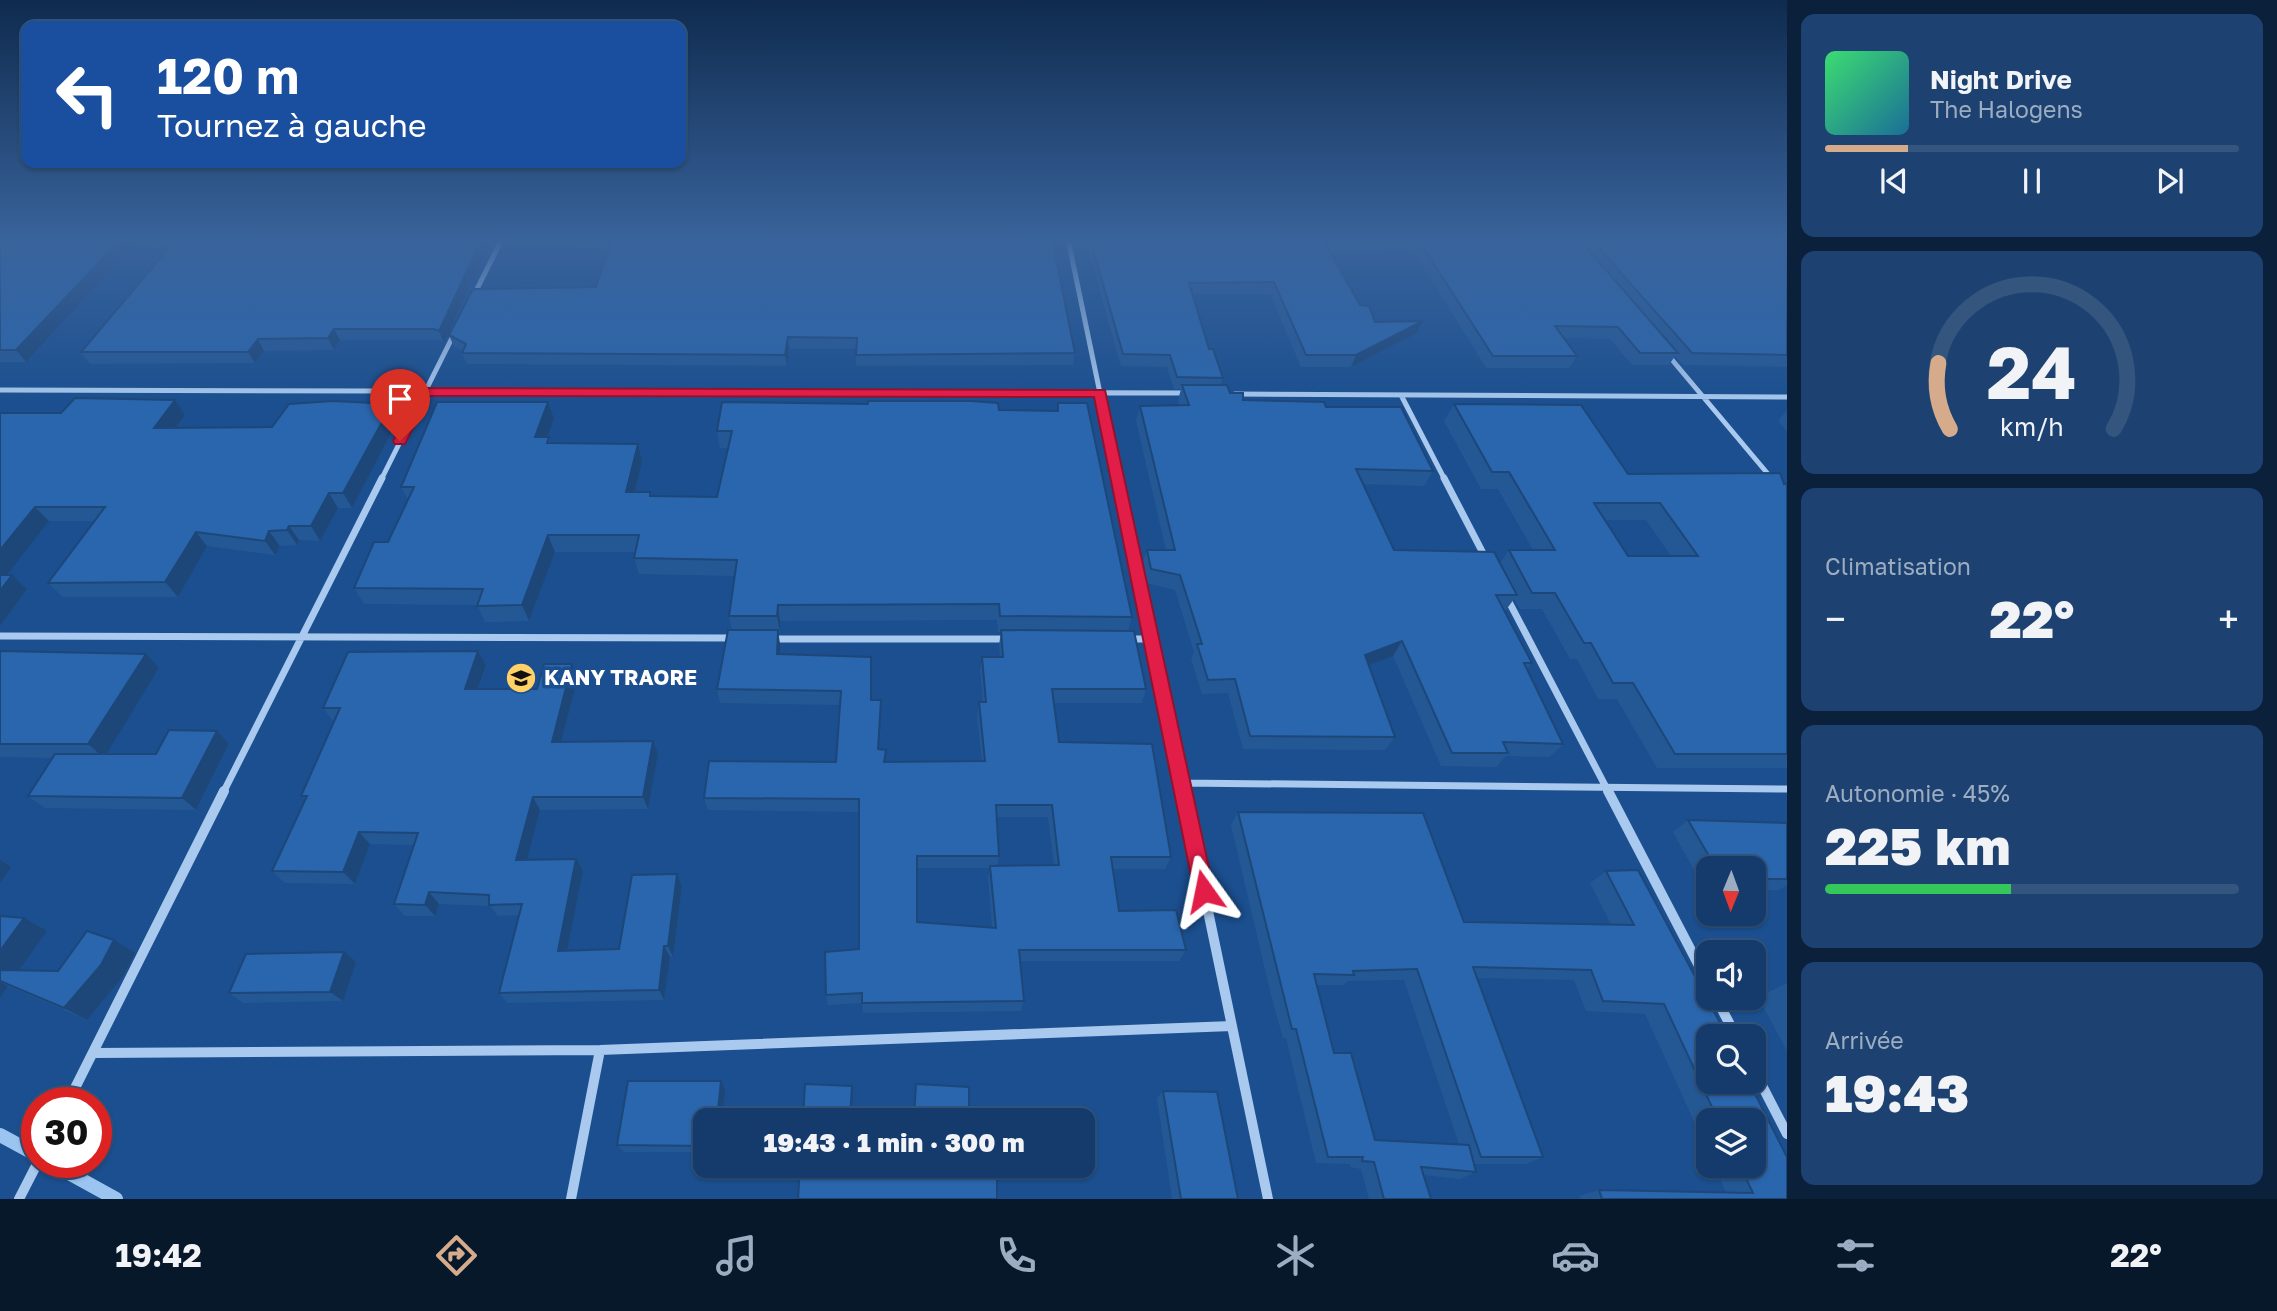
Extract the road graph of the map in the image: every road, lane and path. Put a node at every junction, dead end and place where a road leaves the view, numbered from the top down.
1 (473, 295) edge
2 (1080, 295) edge
3 (466, 309) edge
4 (460, 321) edge
5 (1659, 344) edge
6 (0, 390) edge
7 (425, 392) junction
8 (1100, 393) junction
9 (1196, 394) edge
10 (1223, 394) edge
11 (1401, 395) junction
12 (1703, 396) junction
13 (1787, 397) edge
14 (1779, 486) edge
15 (1491, 567) edge
16 (1503, 592) edge
17 (0, 636) edge
18 (302, 638) junction
19 (747, 639) edge
20 (761, 639) edge
21 (1012, 639) edge
22 (1124, 639) edge
23 (1151, 639) junction
24 (1182, 783) junction
25 (1606, 789) junction
26 (1787, 789) edge
27 (1696, 960) edge
28 (1232, 1026) junction
29 (600, 1050) junction
30 (93, 1054) junction
31 (76, 1087) edge
32 (1766, 1093) edge
33 (1787, 1134) edge
34 (30, 1178) edge
35 (19, 1199) edge
36 (571, 1199) edge
37 (1268, 1199) edge

1 - 3 street
2 - 8 street
4 - 7 street
5 - 12 street
6 - 7 street
7 - 8 street
7 - 18 street
8 - 9 street
8 - 23 street
10 - 11 street
11 - 12 street
11 - 15 street
12 - 13 street
12 - 14 street
16 - 25 street
17 - 18 street
18 - 19 street
18 - 30 street
20 - 21 street
22 - 23 street
23 - 24 street
24 - 25 street
24 - 28 street
25 - 26 street
25 - 27 street
28 - 29 street
28 - 37 street
29 - 30 street
29 - 36 street
30 - 31 street
32 - 33 street
34 - 35 street

